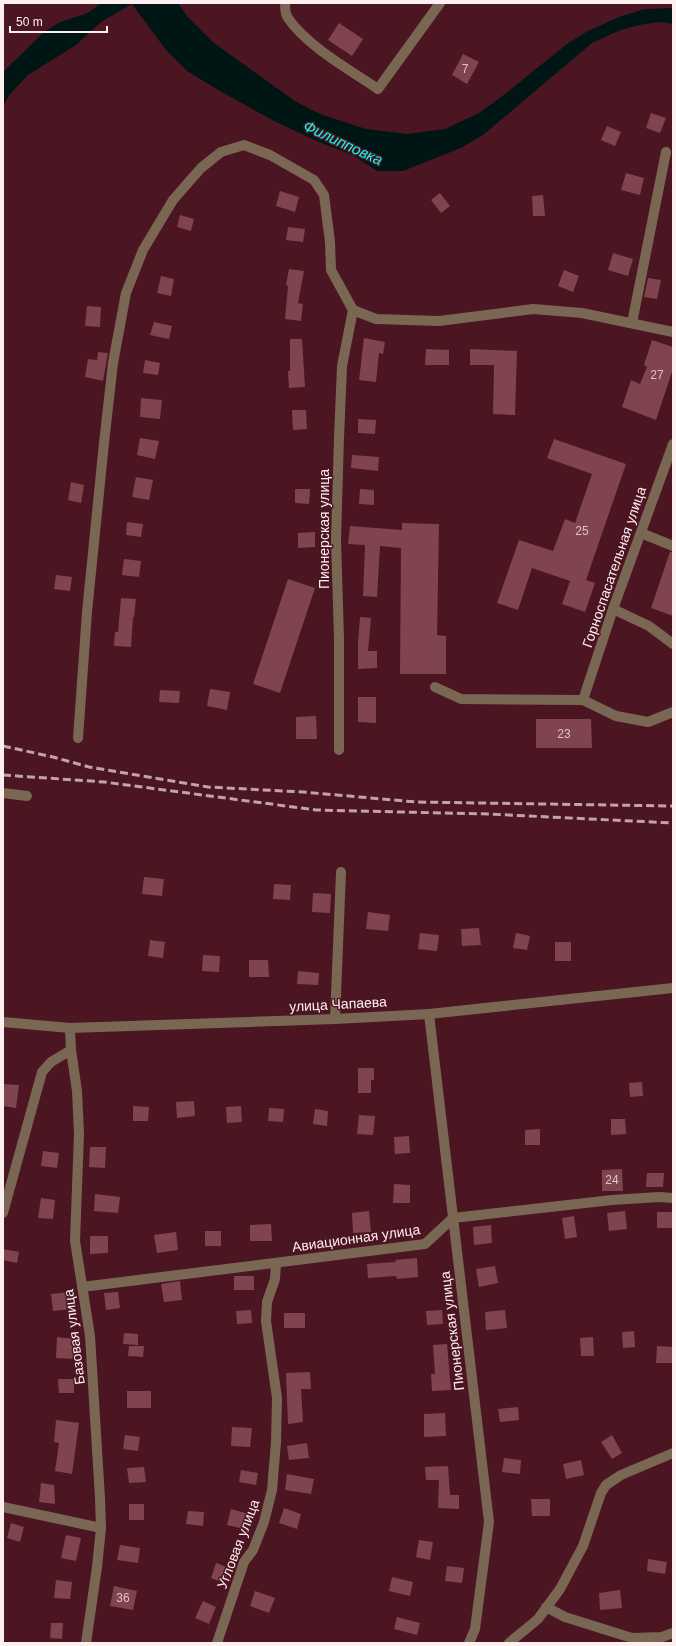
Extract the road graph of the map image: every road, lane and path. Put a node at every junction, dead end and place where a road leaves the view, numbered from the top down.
1 (285, 3) edge
2 (440, 3) edge
3 (666, 152) dead end
4 (352, 310) junction
5 (632, 323) junction
6 (673, 332) edge
7 (673, 444) edge
8 (641, 533) junction
9 (673, 546) edge
10 (613, 610) junction
11 (673, 644) edge
12 (435, 687) dead end
13 (583, 700) junction
14 (673, 712) edge
15 (78, 738) dead end
16 (339, 750) dead end
17 (3, 793) edge
18 (27, 796) dead end
19 (340, 872) dead end
20 (673, 988) edge
21 (429, 1014) junction
22 (335, 1019) junction
23 (3, 1022) edge
24 (70, 1028) junction
25 (71, 1050) junction
26 (673, 1198) edge
27 (3, 1213) edge
28 (453, 1218) junction
29 (276, 1263) junction
30 (82, 1287) junction
31 (673, 1453) edge
32 (3, 1507) edge
33 (101, 1528) junction
34 (546, 1607) junction
35 (673, 1633) edge
36 (86, 1643) edge
37 (217, 1643) edge
38 (469, 1643) edge
39 (509, 1643) edge

1 - 2 street
3 - 5 street
4 - 5 street
4 - 15 street
4 - 16 street, Пионерская улица
5 - 6 street
7 - 8 street, Горноспасательная улица
8 - 9 street
8 - 10 street, Горноспасательная улица
10 - 11 street
10 - 13 street, Горноспасательная улица
12 - 13 street
13 - 14 street
17 - 18 street
19 - 22 street
20 - 21 street, улица Чапаева
21 - 22 street, улица Чапаева
21 - 28 street, Пионерская улица
22 - 24 street, улица Чапаева
23 - 24 street, улица Чапаева
24 - 25 street, Базовая улица
25 - 27 street
25 - 30 street, Базовая улица
26 - 28 street
28 - 29 street, Авиационная улица
28 - 38 street, Пионерская улица
29 - 30 street, Авиационная улица
29 - 37 street, Угловая улица
30 - 33 street, Базовая улица
31 - 34 street
32 - 33 street
33 - 36 street, Базовая улица
34 - 35 street
34 - 39 street

